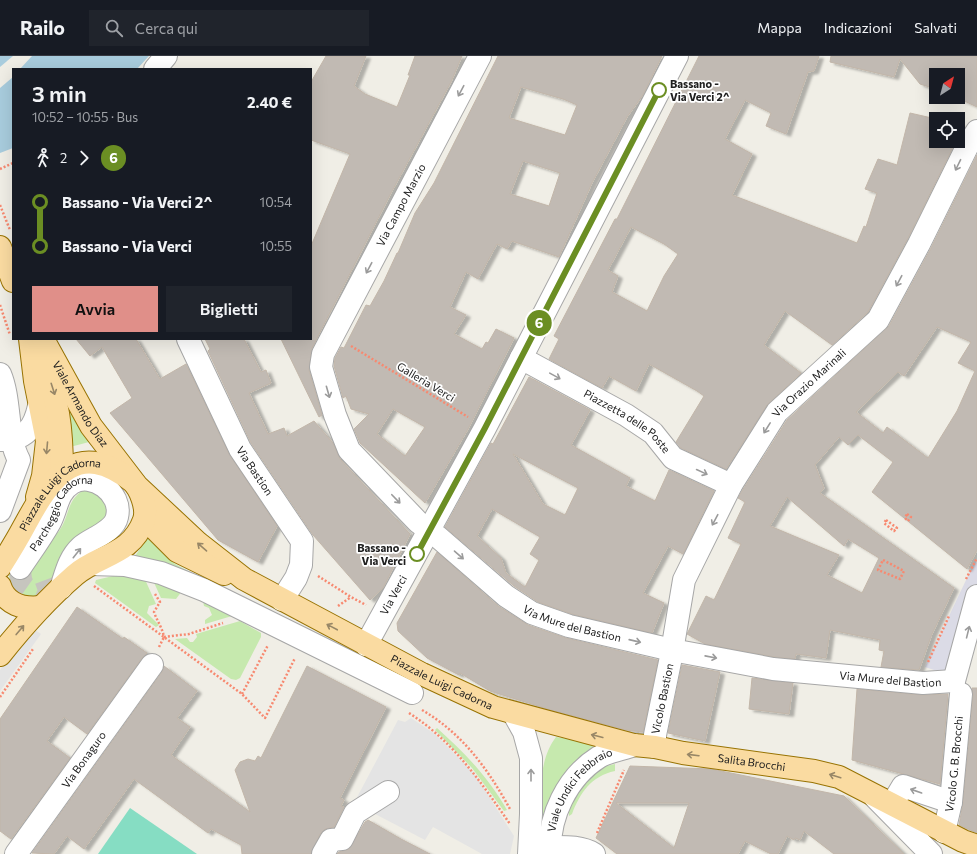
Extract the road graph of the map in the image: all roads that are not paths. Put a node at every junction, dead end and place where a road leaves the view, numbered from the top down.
1 (166, 56) edge
2 (480, 56) edge
3 (677, 56) edge
4 (156, 68) edge
5 (977, 131) edge
6 (35, 340) edge
7 (188, 340) edge
8 (323, 354) joint
9 (521, 358) junction
10 (0, 374) edge
11 (39, 406) junction
12 (7, 440) edge
13 (62, 472) junction
14 (731, 485) junction
15 (137, 486) junction
16 (35, 504) junction
17 (0, 511) edge
18 (145, 519) junction
19 (429, 531) junction
20 (10, 568) edge
21 (90, 573) junction
22 (244, 580) junction
23 (0, 586) edge
24 (61, 588) junction
25 (971, 589) edge
26 (282, 600) junction
27 (41, 607) junction
28 (366, 645) junction
29 (672, 650) junction
30 (0, 654) edge
31 (152, 665) dead end
32 (958, 683) junction
33 (412, 704) road end
34 (514, 714) junction
35 (645, 746) junction
36 (388, 792) dead end
37 (870, 792) junction
38 (951, 802) junction
39 (891, 806) junction
40 (944, 832) junction
41 (977, 846) edge
42 (550, 850) edge
43 (592, 853) edge
44 (16, 854) edge
45 (323, 854) edge
46 (528, 854) edge
47 (931, 854) edge

1 - 4 street
2 -> 8 street, Via Campo Marzio
3 - 9 street, Via Verci
5 -> 14 street, Via Orazio Marinali
6 - 11 main road
6 -> 13 main road, Viale Armando Diaz
6 - 15 main road, Viale Armando Diaz
7 - 26 street, Via Bastion
8 -> 19 street, Via Mure del Bastion
9 -> 14 street, Piazzetta delle Poste
9 - 19 street, Via Verci
10 - 12 street
11 - 12 street
11 -> 16 main road
12 - 17 street
13 - 15 main road, Piazzale Luigi Cadorna
13 - 16 main road, Piazzale Luigi Cadorna
14 -> 29 street, Via Orazio Marinali
15 - 18 main road
22 -> 15 main road, Piazzale Luigi Cadorna
16 - 20 main road, Piazzale Luigi Cadorna
18 - 21 main road
18 - 22 main road, Piazzale Luigi Cadorna
19 - 28 street, Via Verci
19 -> 29 street, Via Mure del Bastion
24 -> 20 street, Parcheggio Cadorna
21 - 24 main road
21 - 33 street
22 - 26 main road, Piazzale Luigi Cadorna
23 - 27 main road
24 - 27 main road
32 -> 25 street, Vicolo G. B. Brocchi
28 -> 26 main road, Piazzale Luigi Cadorna
30 -> 27 main road
28 - 34 main road, Piazzale Luigi Cadorna
29 -> 32 street, Via Mure del Bastion
29 - 35 street, Vicolo Bastion
31 - 44 street, Via Bonaguro
32 - 38 street, Vicolo G. B. Brocchi
35 -> 34 main road, Salita Brocchi
46 -> 34 street
37 -> 35 main road, Salita Brocchi
35 - 42 street, Viale Undici Febbraio
36 - 45 street
37 - 39 main road, Salita Brocchi
37 - 47 street
38 -> 39 street
38 - 40 street, Vicolo G. B. Brocchi
39 - 40 main road, Salita Brocchi
40 - 41 main road, Salita Brocchi
42 - 43 street

